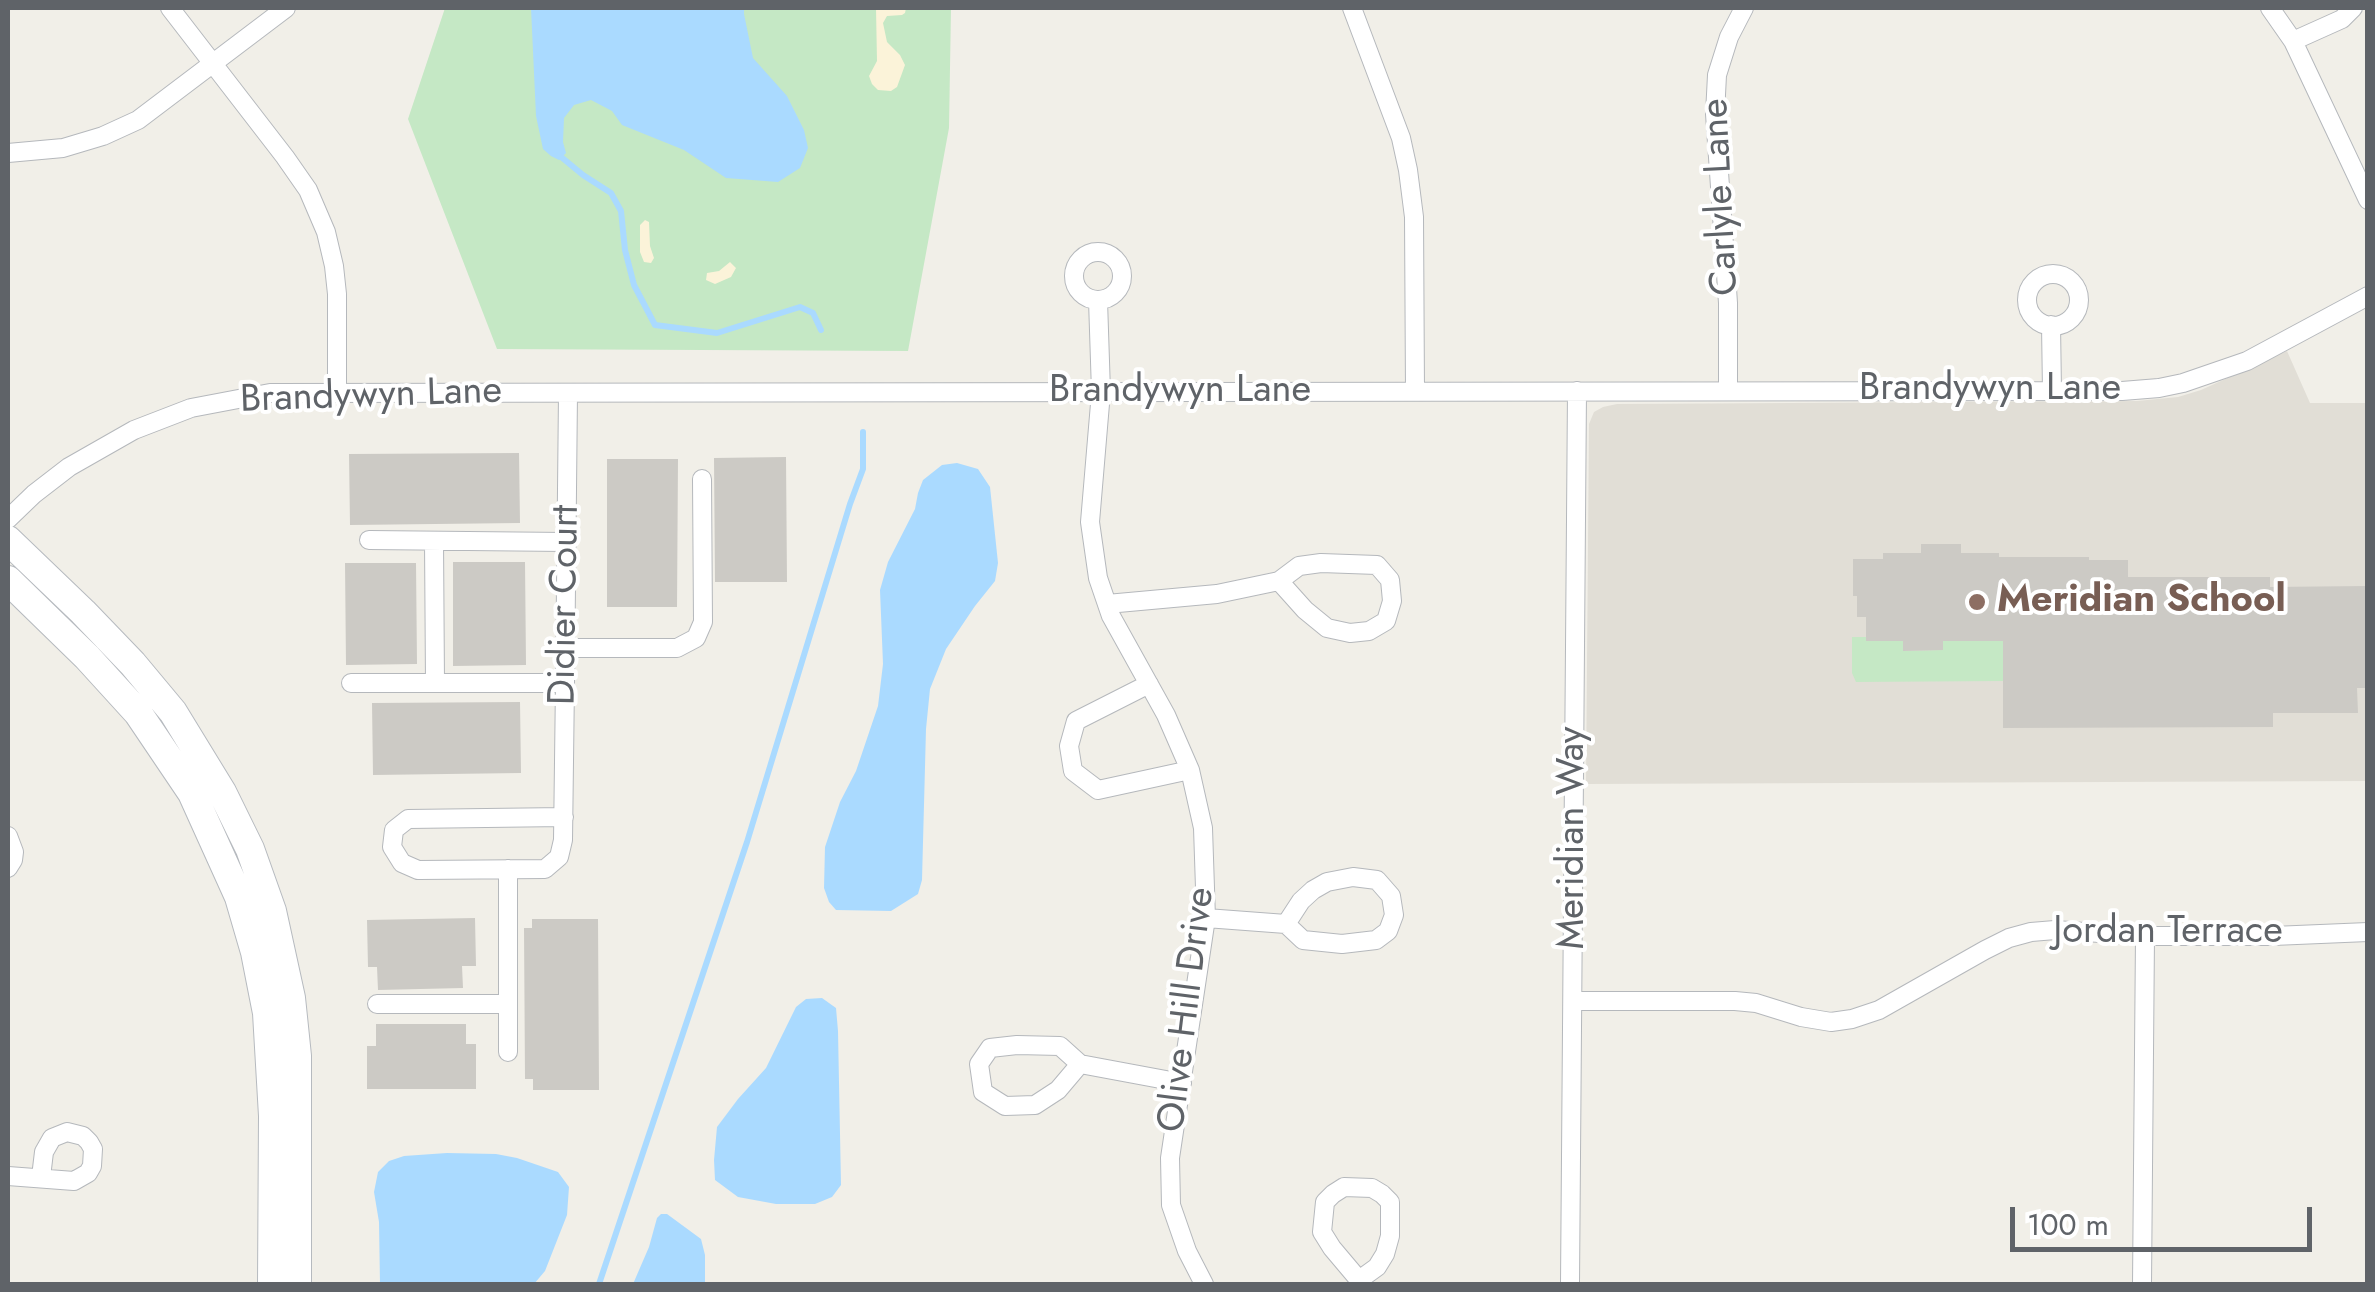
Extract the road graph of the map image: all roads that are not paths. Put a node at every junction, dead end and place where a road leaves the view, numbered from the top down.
1 (170, 8) edge
2 (286, 8) edge
3 (1352, 8) edge
4 (1744, 8) edge
5 (2270, 8) edge
6 (2353, 8) edge
7 (2293, 41) junction
8 (213, 64) junction
9 (8, 153) edge
10 (2368, 200) edge
11 (2368, 296) edge
12 (1098, 300) dead end
13 (2051, 325) dead end
14 (2052, 391) junction
15 (1101, 392) junction
16 (1416, 392) junction
17 (1577, 392) junction
18 (1728, 392) junction
19 (336, 393) junction
20 (568, 393) junction
21 (702, 479) dead end
22 (8, 519) edge
23 (8, 540) edge
24 (369, 540) dead end
25 (434, 541) junction
26 (566, 542) junction
27 (8, 580) edge
28 (1280, 582) junction
29 (1107, 604) junction
30 (566, 648) junction
31 (435, 683) junction
32 (351, 684) dead end
33 (565, 684) junction
34 (1149, 684) junction
35 (1190, 770) junction
36 (564, 817) junction
37 (8, 836) edge
38 (8, 868) edge
39 (508, 870) junction
40 (1206, 918) junction
41 (1286, 924) junction
42 (2368, 932) edge
43 (2145, 936) junction
44 (1572, 1001) junction
45 (378, 1004) dead end
46 (508, 1004) junction
47 (508, 1052) dead end
48 (1080, 1064) junction
49 (1182, 1083) junction
50 (8, 1176) edge
51 (41, 1177) dead end
52 (1358, 1282) edge
53 (272, 1284) edge
54 (297, 1284) edge
55 (1204, 1284) edge
56 (1570, 1284) edge
57 (2142, 1284) edge

1 - 8 street
2 - 8 street
3 - 16 street
4 - 18 street, Carlyle Lane
5 - 7 street
6 - 7 street
7 - 10 street
8 - 9 street
8 - 19 street
11 - 14 street, Brandywyn Lane
12 - 15 street, Olive Hill Drive
13 - 14 street
14 - 18 street, Brandywyn Lane
15 - 16 street, Brandywyn Lane
15 - 20 street, Brandywyn Lane
15 - 29 street, Olive Hill Drive
16 - 17 street, Brandywyn Lane
17 - 18 street, Brandywyn Lane
17 - 44 street, Meridian Way
19 - 20 street, Brandywyn Lane
19 - 22 street, Brandywyn Lane
20 - 26 street, Didier Court
21 - 30 street
23 - 54 main road
24 - 25 street
25 - 26 street
25 - 31 street
26 - 30 street, Didier Court
27 - 53 main road
28 - 28 street
28 - 29 street
29 - 34 street, Olive Hill Drive
30 - 33 street, Didier Court
31 - 32 street
31 - 33 street
33 - 36 street, Didier Court
34 - 35 street, Olive Hill Drive
34 - 35 street
35 - 40 street, Olive Hill Drive
36 - 39 street, Didier Court
36 - 39 street, Didier Court
37 - 38 street
39 - 46 street
40 - 41 street
40 - 49 street, Olive Hill Drive
41 - 41 street
42 - 43 street, Jordan Terrace
43 - 44 street, Jordan Terrace
43 - 57 street
44 - 56 street, Meridian Way
45 - 46 street
46 - 47 street
48 - 48 street
48 - 49 street
49 - 55 street, Olive Hill Drive
50 - 51 street
52 - 52 street

